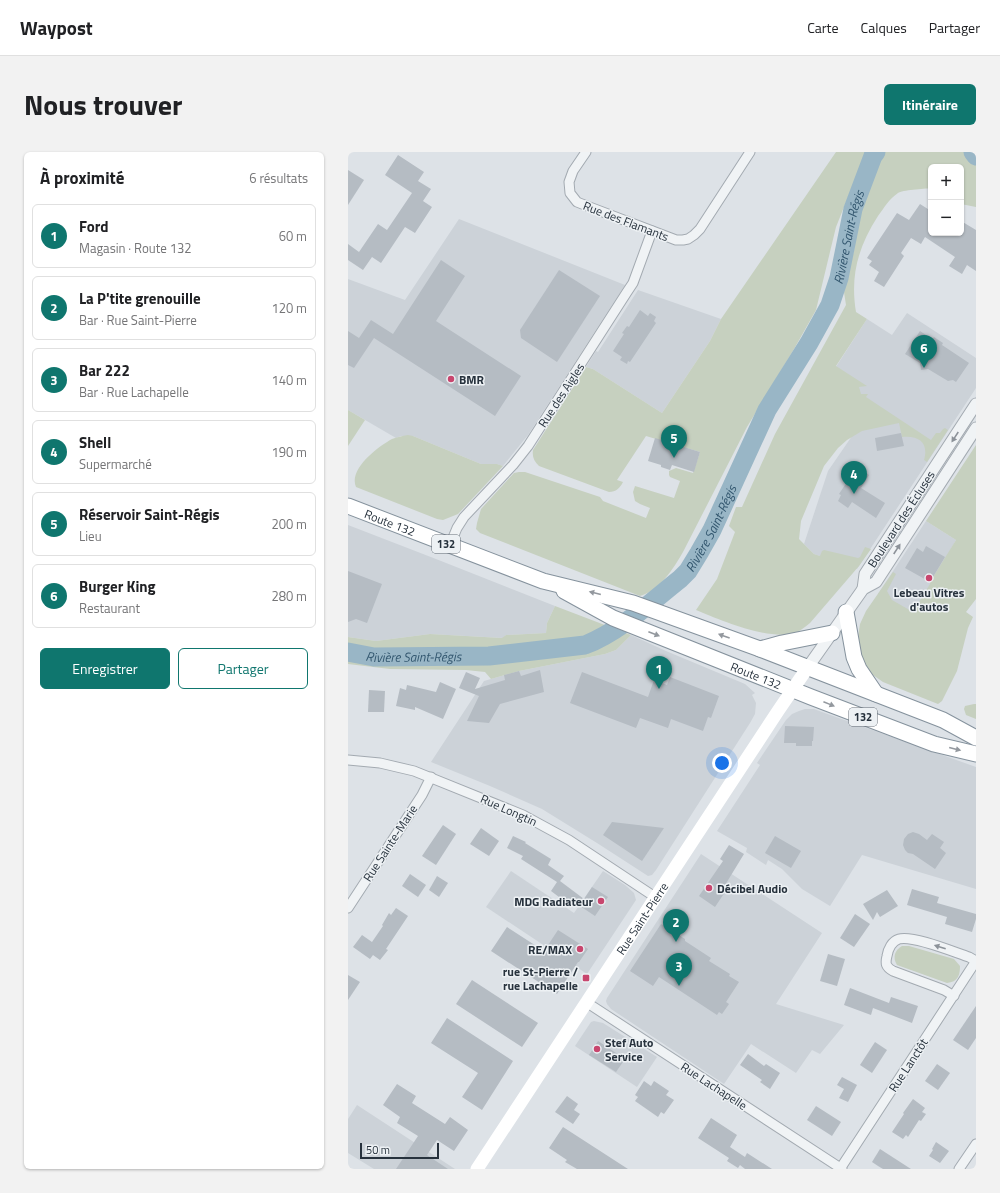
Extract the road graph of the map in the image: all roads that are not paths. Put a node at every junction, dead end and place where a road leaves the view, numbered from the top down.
1 (586, 152) edge
2 (750, 152) edge
3 (652, 231) junction
4 (976, 404) edge
5 (976, 428) edge
6 (348, 506) edge
7 (450, 545) junction
8 (543, 580) junction
9 (862, 589) junction
10 (846, 612) junction
11 (832, 633) junction
12 (760, 649) junction
13 (808, 667) junction
14 (792, 689) junction
15 (876, 694) junction
16 (976, 738) edge
17 (976, 754) edge
18 (348, 760) edge
19 (431, 777) junction
20 (655, 897) junction
21 (348, 908) edge
22 (976, 961) edge
23 (954, 996) junction
24 (586, 1002) junction
25 (976, 1144) edge
26 (477, 1169) edge
27 (841, 1169) edge
28 (959, 1169) edge

1 - 3 street, Rue des Flamants
2 - 3 street, Rue des Flamants
3 - 7 street, Rue des Aigles
4 -> 9 street, Boulevard des Écluses
9 -> 5 street, Boulevard des Écluses
6 - 7 highway, Route 132 / 132
7 - 8 highway, Route 132 / 132
12 -> 8 highway, Route 132 / 132
8 -> 14 highway, Route 132 / 132
9 - 10 street
10 - 11 street
10 - 15 highway
11 - 12 highway
11 - 13 street
12 - 13 highway, Route 132 / 132
13 - 14 main road, Rue Saint-Pierre
13 - 15 highway, Route 132 / 132
14 -> 17 highway, Route 132 / 132
14 - 20 main road, Rue Saint-Pierre
15 - 16 highway, Route 132 / 132
18 - 19 street, Rue Longtin
19 - 20 street, Rue Longtin
19 - 21 street, Rue Sainte-Marie
20 - 24 main road, Rue Saint-Pierre
22 - 23 street, Rue Lanctôt
22 -> 23 street
23 - 27 street, Rue Lanctôt
24 - 26 main road, Rue Saint-Pierre
24 - 27 street, Rue Lachapelle
25 - 28 street

